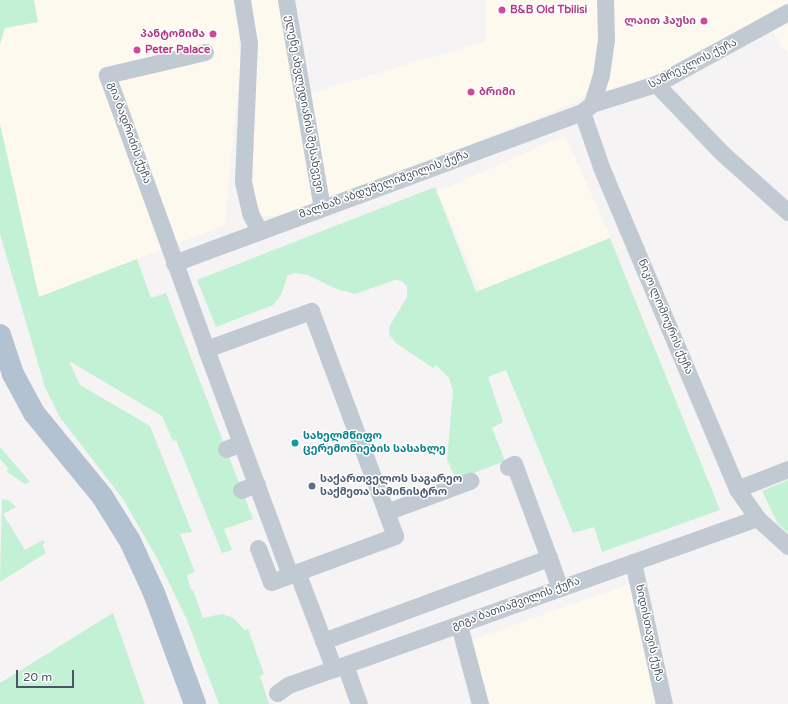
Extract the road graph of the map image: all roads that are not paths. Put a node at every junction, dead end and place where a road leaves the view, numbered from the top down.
1 (242, 0) edge
2 (286, 0) edge
3 (605, 0) edge
4 (788, 12) edge
5 (205, 52) dead end
6 (656, 84) junction
7 (587, 108) junction
8 (322, 208) junction
9 (788, 212) edge
10 (259, 231) junction
11 (174, 263) junction
12 (0, 335) edge
13 (206, 349) junction
14 (515, 462) dead end
15 (788, 469) edge
16 (470, 481) dead end
17 (737, 489) junction
18 (386, 512) junction
19 (757, 518) junction
20 (788, 546) edge
21 (258, 548) dead end
22 (548, 558) junction
23 (633, 562) junction
24 (294, 573) junction
25 (560, 588) junction
26 (459, 625) junction
27 (323, 641) junction
28 (339, 667) junction
29 (277, 693) dead end
30 (195, 704) edge
31 (359, 704) edge
32 (480, 704) edge
33 (664, 704) edge

1 - 10 street
2 - 8 street, ელენე ახვლედიანის შესახვევი
3 - 7 street
4 - 6 street, სამრეკლოს ქუჩა
5 - 11 street, გია ბადრიძის ქუჩა
6 - 7 street, სამრეკლოს ქუჩა
6 - 9 street
7 - 8 street, მალხაზ აბდუშელიშვილის ქუჩა
7 - 17 street, ნიკო ლომოურის ქუჩა
8 - 10 street, მალხაზ აბდუშელიშვილის ქუჩა
10 - 11 street, მალხაზ აბდუშელიშვილის ქუჩა
11 - 13 street
12 - 30 main road
13 - 18 street
13 - 24 street
14 - 22 street
15 - 17 street
16 - 18 street
17 - 19 street, ნიკო ლომოურის ქუჩა
18 - 24 street
19 - 20 street, ნიკო ლომოურის ქუჩა
19 - 23 street, გიგა ბათიაშვილის ქუჩა
21 - 24 street
22 - 25 street
22 - 27 street
23 - 25 street, გიგა ბათიაშვილის ქუჩა
23 - 33 street, ხიდისთავის ქუჩა
24 - 27 street
25 - 26 street, გიგა ბათიაშვილის ქუჩა
26 - 28 street, გიგა ბათიაშვილის ქუჩა
26 - 32 street
27 - 28 street
28 - 29 street, გიგა ბათიაშვილის ქუჩა
28 - 31 street

